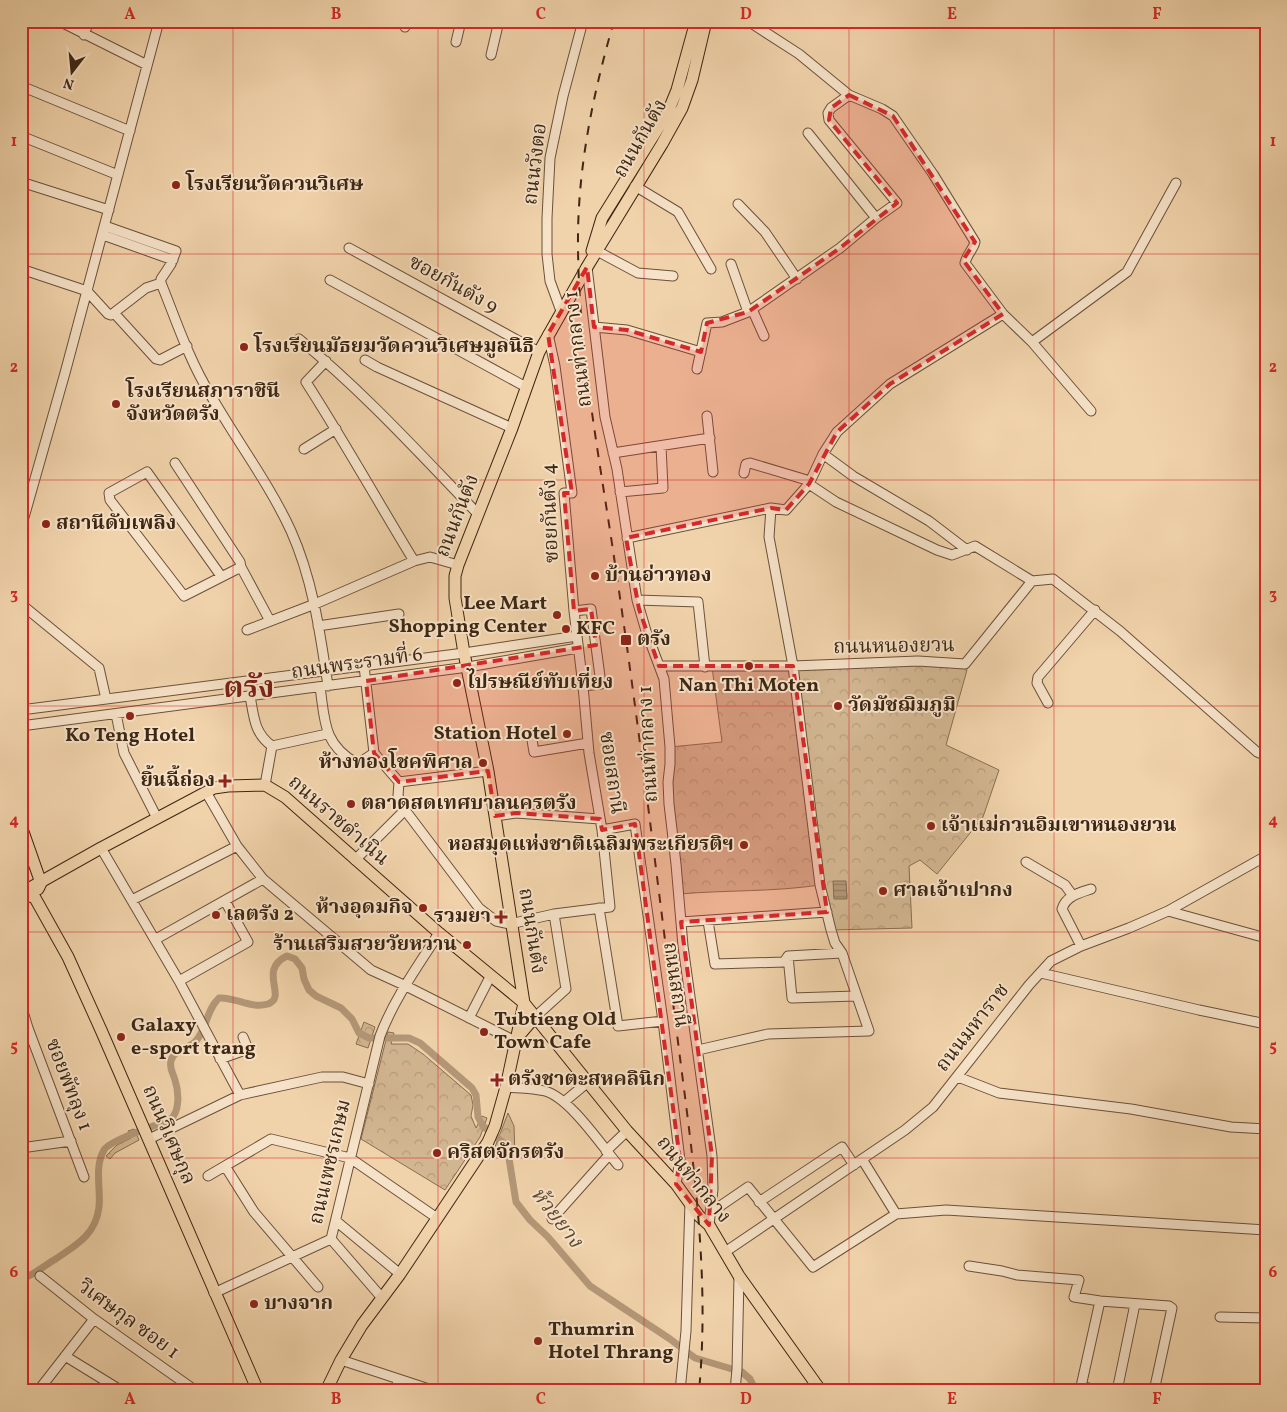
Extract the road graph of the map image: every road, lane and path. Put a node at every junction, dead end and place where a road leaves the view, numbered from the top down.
1 (59, 21) edge
2 (89, 21) edge
3 (160, 21) edge
4 (461, 21) edge
5 (499, 21) edge
6 (583, 21) edge
7 (696, 21) edge
8 (706, 21) edge
9 (744, 21) edge
10 (84, 35) junction
11 (456, 42) dead end
12 (491, 55) dead end
13 (147, 66) junction
14 (21, 86) edge
15 (849, 95) junction
16 (130, 131) junction
17 (808, 133) dead end
18 (21, 136) edge
19 (118, 175) junction
20 (21, 182) edge
21 (1176, 183) dead end
22 (635, 186) junction
23 (738, 204) dead end
24 (109, 210) junction
25 (876, 218) junction
26 (104, 230) junction
27 (349, 248) dead end
28 (597, 251) junction
29 (731, 264) dead end
30 (587, 267) junction
31 (21, 269) edge
32 (711, 269) dead end
33 (673, 276) dead end
34 (797, 279) junction
35 (330, 280) dead end
36 (161, 283) junction
37 (88, 291) junction
38 (562, 311) junction
39 (750, 311) junction
40 (115, 314) junction
41 (1003, 314) junction
42 (594, 327) junction
43 (548, 334) junction
44 (764, 336) dead end
45 (299, 339) dead end
46 (1032, 342) junction
47 (187, 346) junction
48 (539, 352) junction
49 (701, 352) junction
50 (365, 360) dead end
51 (326, 361) junction
52 (697, 369) dead end
53 (526, 387) junction
54 (1091, 411) dead end
55 (707, 416) dead end
56 (512, 428) junction
57 (336, 429) junction
58 (710, 438) junction
59 (661, 446) junction
60 (304, 449) dead end
61 (613, 453) junction
62 (824, 454) junction
63 (175, 464) dead end
64 (713, 472) dead end
65 (744, 473) dead end
66 (810, 482) junction
67 (620, 492) junction
68 (771, 508) junction
69 (478, 514) junction
70 (21, 528) edge
71 (627, 538) junction
72 (967, 550) junction
73 (414, 561) junction
74 (458, 565) junction
75 (241, 566) junction
76 (221, 576) junction
77 (1032, 581) junction
78 (638, 600) junction
79 (21, 604) edge
80 (315, 604) junction
81 (21, 610) edge
82 (1095, 610) junction
83 (574, 611) junction
84 (32, 613) junction
85 (399, 614) dead end
86 (270, 621) junction
87 (318, 626) junction
88 (247, 630) dead end
89 (577, 636) junction
90 (578, 648) junction
91 (464, 653) junction
92 (580, 662) joint
93 (364, 666) junction
94 (659, 666) junction
95 (793, 666) junction
96 (468, 667) junction
97 (705, 667) junction
98 (326, 671) junction
99 (366, 681) junction
100 (324, 686) junction
101 (583, 686) junction
102 (250, 696) junction
103 (106, 699) junction
104 (1048, 703) dead end
105 (21, 710) edge
106 (116, 714) junction
107 (21, 726) edge
108 (327, 734) junction
109 (531, 734) dead end
110 (588, 743) junction
111 (272, 746) junction
112 (374, 753) junction
113 (1265, 755) edge
114 (488, 771) junction
115 (399, 782) junction
116 (265, 785) junction
117 (206, 792) junction
118 (404, 810) junction
119 (495, 816) junction
120 (157, 818) junction
121 (600, 819) junction
122 (21, 826) edge
123 (602, 830) junction
124 (237, 846) junction
125 (101, 848) junction
126 (1266, 856) edge
127 (356, 860) junction
128 (1026, 862) dead end
129 (263, 879) junction
130 (41, 883) junction
131 (1091, 889) dead end
132 (21, 893) edge
133 (1073, 896) junction
134 (35, 898) junction
135 (132, 900) junction
136 (225, 901) junction
137 (599, 908) junction
138 (1168, 911) junction
139 (826, 912) junction
140 (554, 914) junction
141 (708, 921) junction
142 (681, 922) junction
143 (510, 924) junction
144 (439, 933) junction
145 (1266, 938) edge
146 (156, 939) junction
147 (1080, 946) junction
148 (842, 953) junction
149 (788, 956) junction
150 (518, 971) junction
151 (1041, 973) junction
152 (490, 977) junction
153 (179, 981) junction
154 (406, 986) junction
155 (506, 989) junction
156 (856, 996) junction
157 (524, 1003) junction
158 (21, 1005) edge
159 (535, 1016) junction
160 (469, 1018) junction
161 (663, 1021) junction
162 (1266, 1024) edge
163 (244, 1037) dead end
164 (515, 1041) junction
165 (698, 1050) junction
166 (220, 1059) junction
167 (958, 1077) junction
168 (588, 1082) junction
169 (369, 1084) junction
170 (506, 1087) junction
171 (240, 1095) junction
172 (564, 1102) junction
173 (1266, 1130) edge
174 (627, 1131) junction
175 (149, 1139) junction
176 (70, 1141) junction
177 (21, 1148) edge
178 (608, 1153) junction
179 (350, 1158) junction
180 (862, 1159) junction
181 (618, 1165) dead end
182 (854, 1165) junction
183 (225, 1166) junction
184 (208, 1176) dead end
185 (84, 1177) dead end
186 (676, 1184) junction
187 (690, 1201) junction
188 (759, 1202) junction
189 (710, 1213) junction
190 (896, 1214) junction
191 (437, 1218) junction
192 (552, 1219) dead end
193 (774, 1219) junction
194 (336, 1220) junction
195 (709, 1225) junction
196 (1266, 1230) edge
197 (331, 1239) junction
198 (724, 1252) junction
199 (293, 1258) junction
200 (969, 1266) dead end
201 (400, 1274) junction
202 (40, 1276) dead end
203 (739, 1276) junction
204 (318, 1287) dead end
205 (214, 1293) junction
206 (382, 1298) junction
207 (1100, 1301) junction
208 (1135, 1304) junction
209 (1220, 1316) dead end
210 (1266, 1318) edge
211 (94, 1319) junction
212 (65, 1356) junction
213 (341, 1360) junction
214 (399, 1379) junction
215 (1080, 1388) edge
216 (38, 1391) edge
217 (122, 1391) edge
218 (196, 1391) edge
219 (258, 1391) edge
220 (326, 1391) edge
221 (395, 1391) edge
222 (434, 1391) edge
223 (680, 1391) edge
224 (734, 1391) edge
225 (822, 1391) edge
226 (1100, 1391) edge
227 (1117, 1391) edge
228 (1154, 1391) edge

1 - 10 street
2 - 10 street
3 - 13 street
4 - 11 street
5 - 12 street
6 - 38 street, ถนนวังตอ
7 - 30 main road, ถนนกันตัง
8 - 22 main road, ถนนกันตัง
9 - 15 street
10 - 13 street
13 - 16 street
14 - 16 street
15 - 25 street
15 - 41 street
16 - 19 street
17 - 25 street
18 - 19 street
19 - 24 street
20 - 24 street
21 - 46 street
22 - 28 main road, ถนนกันตัง
22 - 32 street
23 - 34 street
24 - 26 street
25 - 34 street
26 - 36 street
26 - 37 street
27 - 48 street, ซอยกันตัง 9
28 - 30 main road, ถนนกันตัง
28 - 33 street
29 - 39 street
30 - 38 main road, ถนนกันตัง
30 - 42 street, ถนนท่ากลาง 1
31 - 37 street
34 - 39 street
35 - 53 street
36 - 40 street
36 - 47 street
37 - 40 street
37 - 70 street
38 - 43 main road, ถนนกันตัง
39 - 44 street
39 - 49 street
40 - 47 street
41 - 46 street
41 - 62 street
42 - 49 street
42 - 61 street, ถนนท่ากลาง 1
43 - 48 main road, ถนนกันตัง
43 - 83 street, ซอยกันตัง 4
45 - 51 street
46 - 54 street
47 - 80 street
48 - 53 main road, ถนนกันตัง
49 - 52 street
50 - 56 street
51 - 57 street
51 - 69 street
53 - 56 main road, ถนนกันตัง
55 - 58 street
56 - 69 main road, ถนนกันตัง
57 - 60 street
57 - 73 street
58 - 59 street
58 - 64 street
59 - 61 street
59 - 67 street
61 - 67 street, ถนนท่ากลาง 1
62 - 66 street
62 - 72 street
63 - 75 street
65 - 66 street
66 - 68 street
66 - 72 street
67 - 71 street, ถนนท่ากลาง 1
68 - 71 street
68 - 95 street
69 - 74 main road, ถนนกันตัง
71 - 78 street, ถนนท่ากลาง 1
72 - 77 street
73 - 74 street
73 - 80 street
74 - 91 main road, ถนนกันตัง
75 - 76 street
75 - 86 street
76 - 76 street
77 - 82 street
77 - 95 street, ถนนหนองยวน
78 - 94 street, ถนนท่ากลาง 1
78 - 97 street
79 - 84 street
80 - 86 street
80 - 87 street
81 - 84 street
82 - 104 street
82 - 113 street
83 - 89 street, ซอยกันตัง 4
83 - 101 street
84 - 103 street
85 - 87 street
86 - 88 street
87 - 98 street
89 - 90 street, ซอยกันตัง 4
89 - 91 street, ถนนพระรามที่ 6
90 - 92 street, ซอยกันตัง 4
90 - 96 street, ถนนพระรามที่ 6
91 - 93 street, ถนนพระรามที่ 6
91 - 96 main road, ถนนกันตัง
92 - 101 street, ซอยสถานี
93 - 98 street, ถนนพระรามที่ 6
93 - 99 street
94 - 97 street, ถนนหนองยวน
94 - 142 street, ถนนท่ากลาง 1
95 - 97 street, ถนนหนองยวน
95 - 139 street
96 - 99 street, ถนนพระรามที่ 6
96 - 114 main road, ถนนกันตัง
98 - 100 street
98 - 103 street, ถนนพระรามที่ 6
99 - 100 street, ถนนพระรามที่ 6
99 - 112 street
100 - 102 street, ถนนพระรามที่ 6
100 - 108 street
101 - 110 street, ซอยสถานี
102 - 106 street, ถนนพระรามที่ 6
102 - 111 street
103 - 105 street, ถนนพระรามที่ 6
106 - 107 street, ถนนพระรามที่ 6
106 - 120 street
108 - 111 street
108 - 112 street
109 - 110 street
110 - 121 street, ซอยสถานี
111 - 116 street
112 - 115 street
114 - 115 street
114 - 119 main road, ถนนกันตัง
115 - 118 street
116 - 117 main road, ถนนราชดำเนิน
116 - 127 main road, ถนนราชดำเนิน
117 - 120 main road, ถนนราชดำเนิน
117 - 124 street
118 - 127 street
118 - 143 street
119 - 121 street
119 - 143 main road, ถนนกันตัง
120 - 125 main road, ถนนราชดำเนิน
121 - 123 street, ซอยสถานี
122 - 130 main road
123 - 137 street, ซอยสถานี
123 - 161 street, ถนนสถานี
124 - 129 street
124 - 135 street
125 - 130 main road, ถนนราชดำเนิน
125 - 135 street
126 - 138 street, ถนนมหาราช
127 - 144 main road, ถนนราชดำเนิน
128 - 133 street
129 - 136 street
129 - 154 street
130 - 132 main road, ถนนราชดำเนิน
130 - 134 main road
131 - 133 street
132 - 134 main road
133 - 147 street
134 - 175 main road, ถนนวิเศษกุล
135 - 146 street
136 - 146 street
136 - 153 street
137 - 140 street
137 - 161 street
138 - 145 street
138 - 147 street, ถนนมหาราช
139 - 141 street
139 - 148 street
140 - 143 street
140 - 159 street
141 - 142 street
141 - 149 street
142 - 165 street, ถนนท่ากลาง 1
143 - 150 main road, ถนนกันตัง
144 - 152 main road, ถนนราชดำเนิน
144 - 154 street, ถนนเพชรเกษม
146 - 153 street
147 - 151 street, ถนนมหาราช
148 - 149 street
148 - 156 street
149 - 156 street
150 - 155 main road
150 - 157 main road, ถนนกันตัง
151 - 162 street
151 - 167 street, ถนนมหาราช
152 - 155 main road, ถนนราชดำเนิน
152 - 160 street
153 - 166 street
154 - 160 street
154 - 169 street, ถนนเพชรเกษม
155 - 157 main road, ถนนราชดำเนิน
156 - 165 street
157 - 159 main road, ถนนท่ากลาง
157 - 164 main road
158 - 176 street, ซอยพัทลุง 1
159 - 164 main road
159 - 168 main road, ถนนท่ากลาง
160 - 164 street
161 - 186 street, ถนนสถานี
163 - 166 street
164 - 170 main road
165 - 189 street, ถนนท่ากลาง 1
166 - 171 street
167 - 173 street
167 - 180 street, ถนนมหาราช
168 - 172 street
168 - 174 main road, ถนนท่ากลาง
169 - 171 street
169 - 179 street, ถนนเพชรเกษม
170 - 172 street
170 - 191 main road
171 - 175 street
172 - 178 street
174 - 178 street
174 - 186 main road, ถนนท่ากลาง
175 - 205 main road, ถนนวิเศษกุล
176 - 177 street
176 - 185 street, ซอยพัทลุง 1
178 - 181 street
178 - 192 street
179 - 183 street
179 - 191 street
179 - 194 street, ถนนเพชรเกษม
180 - 182 street, ถนนมหาราช
180 - 190 street
182 - 188 street
182 - 193 street, ถนนมหาราช
183 - 184 street
183 - 199 street
186 - 187 main road, ถนนท่ากลาง
187 - 195 main road, ถนนท่ากลาง
187 - 223 street
188 - 189 street
188 - 193 street
189 - 195 street, ถนนท่ากลาง 1
190 - 193 street
190 - 196 street
191 - 201 main road
193 - 198 street, ถนนมหาราช
194 - 197 street, ถนนเพชรเกษม
194 - 201 street
195 - 198 main road, ถนนท่ากลาง
197 - 199 street
197 - 206 street, ถนนเพชรเกษม
198 - 203 main road, ถนนท่ากลาง
199 - 204 street
199 - 205 street
200 - 207 street
201 - 206 main road
202 - 211 street, วิเศษกุล ซอย 1
203 - 224 street
203 - 225 main road, ถนนท่ากลาง
205 - 219 main road, ถนนวิเศษกุล
206 - 213 main road
207 - 208 street
207 - 215 street
208 - 227 street
208 - 228 street
209 - 210 street
211 - 212 street
211 - 218 street, วิเศษกุล ซอย 1
212 - 216 street
212 - 217 street
213 - 214 street
213 - 220 main road
214 - 221 street
214 - 222 street
215 - 226 street

